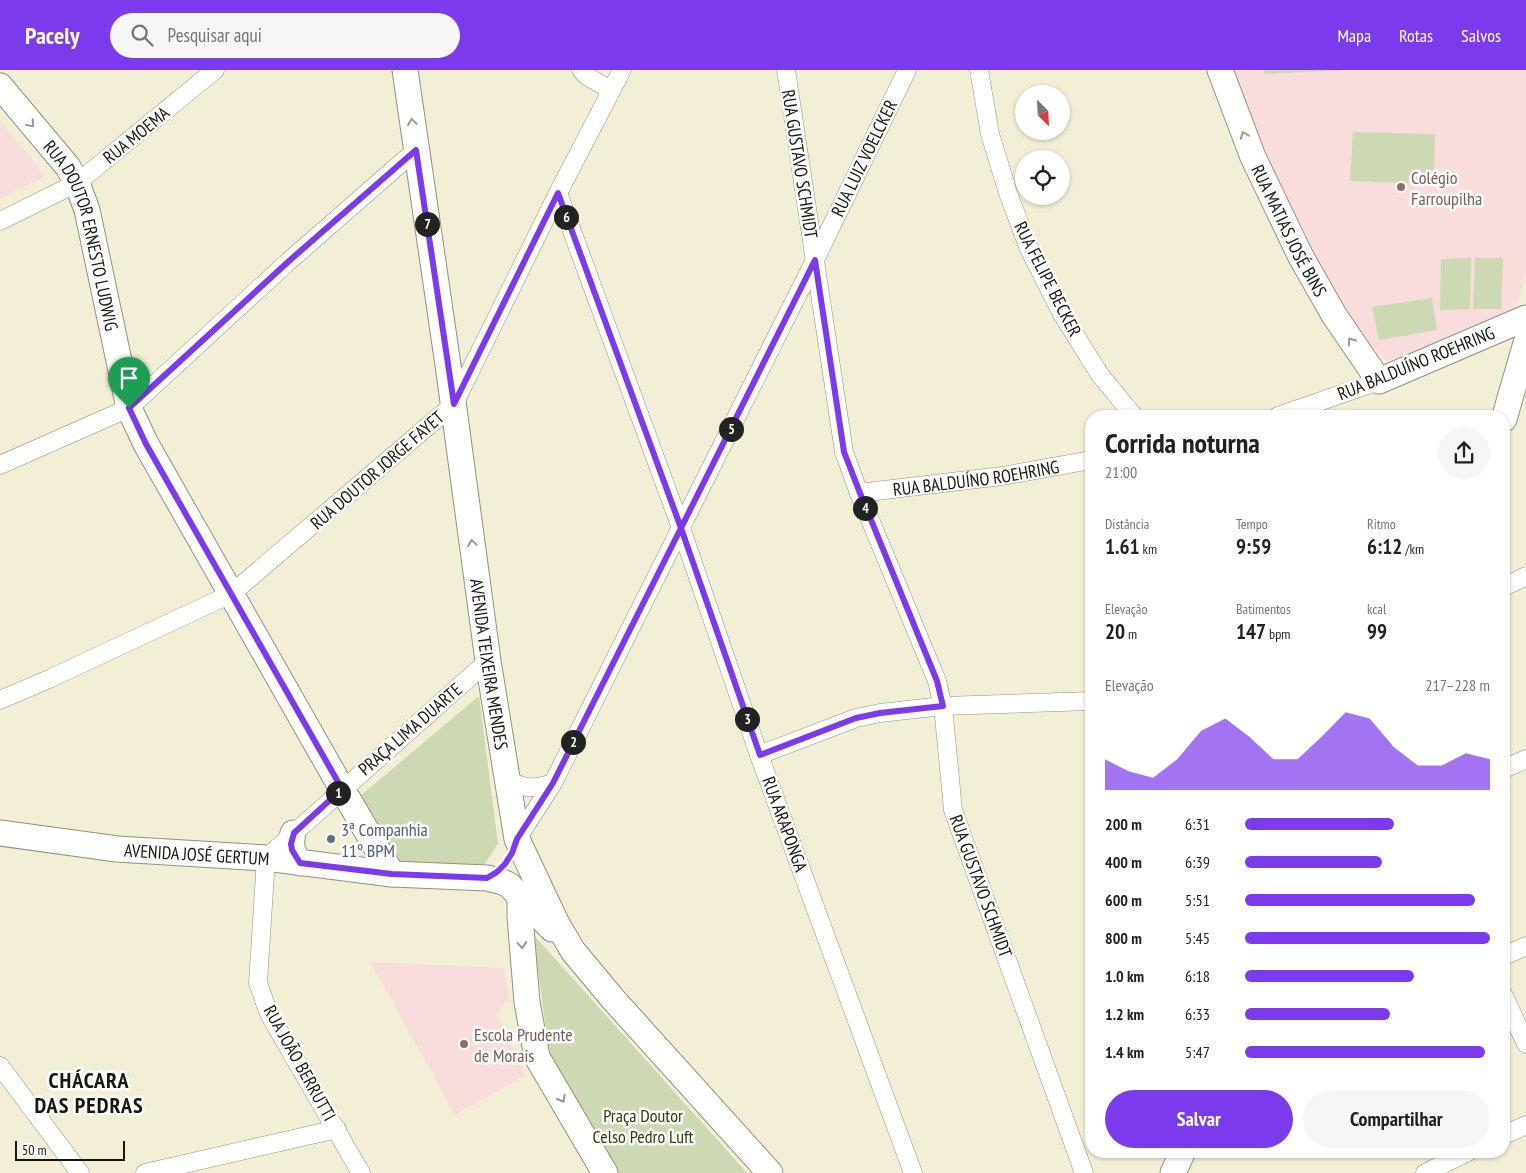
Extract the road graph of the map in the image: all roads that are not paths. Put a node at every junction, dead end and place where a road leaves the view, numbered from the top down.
1 (215, 70) edge
2 (405, 70) edge
3 (581, 70) edge
4 (622, 70) edge
5 (786, 70) edge
6 (907, 70) edge
7 (979, 70) edge
8 (1220, 70) edge
9 (0, 86) edge
10 (612, 90) junction
11 (416, 150) junction
12 (77, 183) junction
13 (558, 193) junction
14 (0, 221) edge
15 (815, 260) junction
16 (1526, 318) edge
17 (1526, 343) edge
18 (1379, 381) junction
19 (454, 404) junction
20 (129, 408) junction
21 (1129, 410) edge
22 (1295, 410) edge
23 (1507, 410) edge
24 (1085, 461) edge
25 (0, 465) edge
26 (860, 493) junction
27 (681, 528) junction
28 (1526, 576) edge
29 (1510, 584) edge
30 (231, 594) junction
31 (488, 661) junction
32 (0, 700) edge
33 (1085, 701) edge
34 (943, 706) junction
35 (760, 755) junction
36 (1526, 759) edge
37 (1510, 766) edge
38 (506, 778) junction
39 (553, 783) junction
40 (342, 789) junction
41 (0, 833) edge
42 (294, 833) junction
43 (517, 839) junction
44 (266, 858) junction
45 (300, 863) junction
46 (392, 874) junction
47 (487, 878) junction
48 (520, 896) junction
49 (556, 922) junction
50 (1526, 946) edge
51 (572, 951) junction
52 (1510, 953) edge
53 (1510, 1009) edge
54 (1526, 1044) edge
55 (0, 1066) edge
56 (1526, 1125) edge
57 (337, 1129) junction
58 (1510, 1132) edge
59 (1180, 1158) edge
60 (1456, 1158) edge
61 (80, 1173) edge
62 (145, 1173) edge
63 (362, 1173) edge
64 (605, 1173) edge
65 (770, 1173) edge
66 (913, 1173) edge
67 (1084, 1173) edge
68 (1172, 1173) edge
69 (1425, 1173) edge

1 - 12 street, RUA MOEMA
11 -> 2 street, AVENIDA TEIXEIRA MENDES
3 - 10 street
4 - 10 street, RUA DOUTOR JORGE FAYET
5 - 15 street, RUA GUSTAVO SCHMIDT
6 - 15 street, RUA LUIZ VOELCKER
7 - 21 street, RUA FELIPE BECKER
18 -> 8 street, RUA MATIAS JOSÉ BINS
9 -> 12 street, RUA DOUTOR ERNESTO LUDWIG
10 - 13 street, RUA DOUTOR JORGE FAYET
11 - 19 street, AVENIDA TEIXEIRA MENDES
11 - 20 street
12 - 14 street, RUA MOEMA
12 - 20 street, RUA DOUTOR ERNESTO LUDWIG
13 - 19 street, RUA DOUTOR JORGE FAYET
13 - 27 street, RUA ARAPONGA
15 - 26 street, RUA GUSTAVO SCHMIDT
15 - 27 street, RUA LUIZ VOELCKER
16 - 18 street, RUA BALDUÍNO ROEHRING
17 - 23 street
18 - 22 street, RUA BALDUÍNO ROEHRING
19 - 30 street, RUA DOUTOR JORGE FAYET
31 -> 19 street, AVENIDA TEIXEIRA MENDES
20 - 25 street
20 - 30 street, RUA DOUTOR ERNESTO LUDWIG
24 - 26 street, RUA BALDUÍNO ROEHRING
26 - 34 street, RUA GUSTAVO SCHMIDT
27 - 35 street, RUA ARAPONGA
27 - 39 street, RUA LUIZ VOELCKER
28 - 29 street
30 - 32 street, RUA DOUTOR JORGE FAYET
30 - 40 street, RUA DOUTOR ERNESTO LUDWIG
31 - 38 street, AVENIDA TEIXEIRA MENDES
31 - 40 street, PRAÇA LIMA DUARTE
33 - 34 street
34 - 35 street
34 - 67 street, RUA GUSTAVO SCHMIDT
35 - 66 street, RUA ARAPONGA
36 - 37 street
38 - 39 street
38 - 43 street, AVENIDA TEIXEIRA MENDES
39 - 43 street, RUA LUIZ VOELCKER
40 - 42 street, PRAÇA LIMA DUARTE
40 - 46 street, RUA DOUTOR ERNESTO LUDWIG
41 - 44 street, AVENIDA JOSÉ GERTUM
42 - 44 street, PRAÇA LIMA DUARTE
42 - 45 street
43 - 47 street
43 - 49 street, AVENIDA TEIXEIRA MENDES
44 - 45 street, AVENIDA JOSÉ GERTUM
44 - 57 street, RUA JOÃO BERRUTTI
45 - 46 street, AVENIDA JOSÉ GERTUM
46 - 47 street, AVENIDA JOSÉ GERTUM
47 - 48 street, AVENIDA JOSÉ GERTUM
48 - 49 street
48 - 51 street, AVENIDA JOSÉ GERTUM
48 -> 64 street
49 - 51 street, AVENIDA TEIXEIRA MENDES
50 - 52 street
51 - 65 street, AVENIDA TEIXEIRA MENDES
53 - 54 street
55 - 61 street
56 - 58 street
57 - 62 street
57 - 63 street, RUA JOÃO BERRUTTI
59 - 68 street
60 - 69 street

